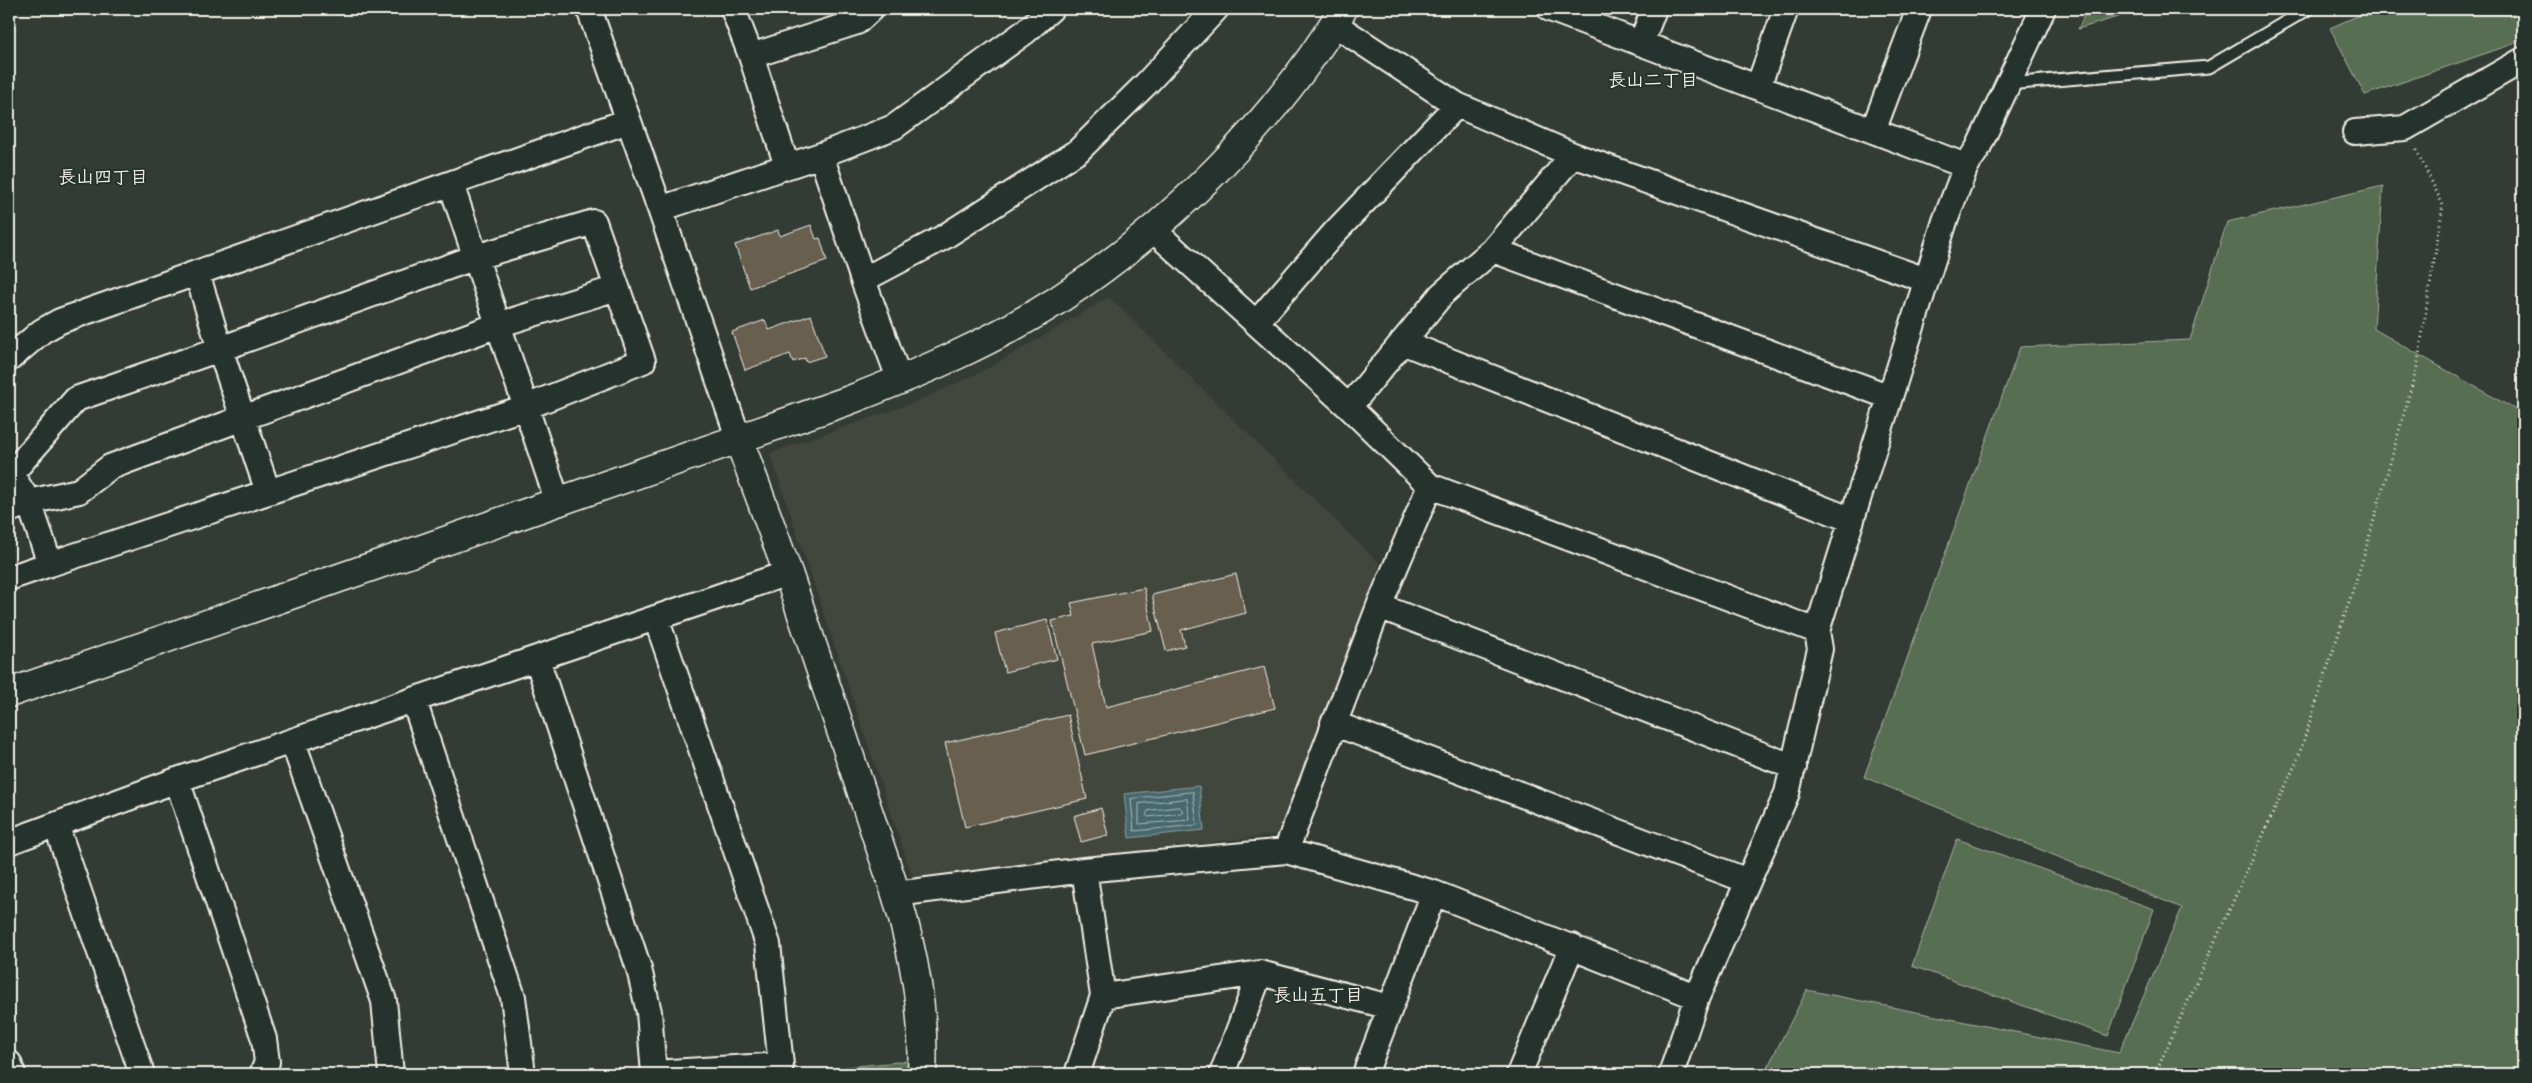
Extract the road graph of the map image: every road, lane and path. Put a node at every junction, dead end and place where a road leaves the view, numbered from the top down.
1 (588, 9) edge
2 (733, 9) edge
3 (871, 9) edge
4 (1052, 9) edge
5 (1216, 9) edge
6 (1550, 9) edge
7 (1654, 9) edge
8 (1786, 9) edge
9 (1919, 9) edge
10 (2043, 9) edge
11 (2308, 9) edge
12 (1339, 16) edge
13 (1642, 43) junction
14 (751, 56) junction
15 (2523, 60) edge
16 (2007, 84) junction
17 (1758, 87) junction
18 (1457, 105) junction
19 (628, 122) junction
20 (2405, 128) junction
21 (1873, 131) junction
22 (2355, 132) dead end
23 (821, 155) junction
24 (1573, 155) junction
25 (787, 166) junction
26 (1966, 166) junction
27 (451, 184) junction
28 (660, 208) junction
29 (1152, 229) junction
30 (1493, 250) junction
31 (476, 257) junction
32 (196, 273) junction
33 (863, 280) junction
34 (1926, 280) junction
35 (617, 288) junction
36 (1256, 324) junction
37 (498, 325) junction
38 (1402, 342) junction
39 (220, 348) junction
40 (10, 356) edge
41 (900, 381) junction
42 (1890, 397) junction
43 (526, 407) junction
44 (1349, 407) junction
45 (243, 418) junction
46 (739, 440) junction
47 (1430, 486) junction
48 (268, 492) junction
49 (558, 503) junction
50 (19, 506) edge
51 (1852, 520) junction
52 (50, 564) junction
53 (788, 573) junction
54 (9, 578) edge
55 (1379, 606) junction
56 (656, 618) junction
57 (1817, 631) junction
58 (536, 659) junction
59 (9, 694) edge
60 (414, 701) junction
61 (1333, 723) junction
62 (293, 742) junction
63 (1794, 767) junction
64 (177, 780) junction
65 (56, 825) junction
66 (9, 842) edge
67 (1286, 851) junction
68 (1084, 870) junction
69 (1748, 881) junction
70 (1434, 893) junction
71 (896, 894) junction
72 (1572, 946) junction
73 (1260, 973) junction
74 (1103, 996) junction
75 (1697, 997) junction
76 (1390, 1007) junction
77 (9, 1063) edge
78 (13, 1074) edge
79 (142, 1074) edge
80 (262, 1074) edge
81 (390, 1074) edge
82 (523, 1074) edge
83 (654, 1074) edge
84 (922, 1074) edge
85 (1077, 1074) edge
86 (1222, 1074) edge
87 (1365, 1074) edge
88 (1519, 1074) edge
89 (1671, 1074) edge
90 (2155, 1074) edge

1 - 19 street
2 - 14 street
3 - 14 street
4 - 23 street
5 - 33 street
6 - 13 street
7 - 13 street
8 - 17 street
9 - 21 street
10 - 16 street
11 - 16 lane
12 - 18 street
12 - 29 street
13 - 17 street
14 - 25 street
15 - 20 street
16 - 26 street
17 - 21 street
18 - 24 street
18 - 36 street
19 - 27 street
19 - 28 street
20 - 22 street
20 - 90 path
21 - 26 street
23 - 25 street
23 - 33 street
24 - 30 street
24 - 34 street
25 - 28 street
26 - 34 street
27 - 31 street
27 - 32 street
28 - 46 street
29 - 36 street
29 - 41 street
30 - 38 street
30 - 42 street
31 - 35 street
31 - 37 street
31 - 39 street
32 - 39 street
32 - 40 street
33 - 41 street
34 - 42 street
35 - 37 street
35 - 43 street
36 - 44 street
37 - 43 street
37 - 45 street
38 - 44 street
38 - 51 street
39 - 45 street
39 - 50 street
41 - 46 street
42 - 51 street
43 - 48 street
43 - 49 street
44 - 47 street
45 - 48 street
45 - 50 street
46 - 49 street
46 - 53 street
47 - 55 street
47 - 57 street
48 - 52 street
49 - 59 street
50 - 52 street
51 - 57 street
52 - 54 street
53 - 56 street
53 - 71 street
55 - 61 street
55 - 63 street
56 - 58 street
56 - 83 street
57 - 63 street
58 - 60 street
58 - 83 street
60 - 62 street
60 - 82 street
61 - 67 street
61 - 69 street
62 - 64 street
62 - 81 street
63 - 69 street
64 - 65 street
64 - 80 street
65 - 66 street
65 - 79 street
67 - 68 street
67 - 70 street
68 - 71 street
68 - 74 street
69 - 75 street
70 - 72 street
70 - 76 street
71 - 84 street
72 - 75 street
72 - 88 street
73 - 74 street
73 - 76 street
73 - 86 street
74 - 85 street
75 - 89 street
76 - 87 street
77 - 78 street

